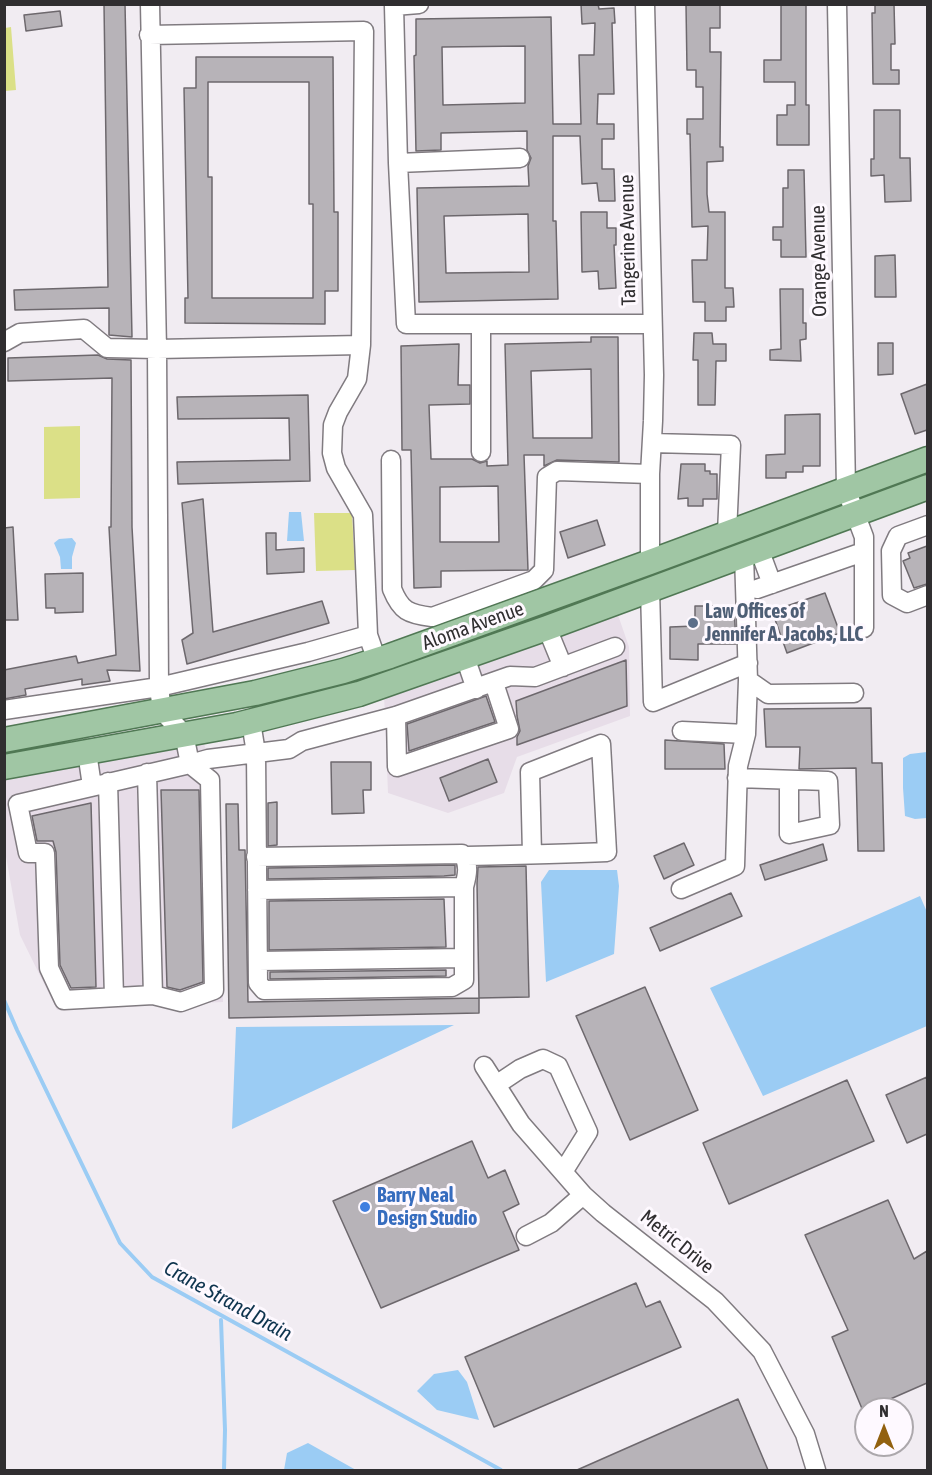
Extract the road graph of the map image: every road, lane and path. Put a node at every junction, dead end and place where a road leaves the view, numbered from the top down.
1 (150, 4) edge
2 (419, 4) edge
3 (645, 4) edge
4 (837, 4) edge
5 (149, 35) junction
6 (520, 158) dead end
7 (398, 163) junction
8 (481, 324) junction
9 (652, 324) junction
10 (4, 342) edge
11 (361, 345) junction
12 (157, 349) junction
13 (652, 443) junction
14 (481, 452) dead end
15 (927, 459) edge
16 (392, 460) dead end
17 (650, 474) junction
18 (927, 488) edge
19 (846, 489) junction
20 (856, 514) junction
21 (927, 525) edge
22 (727, 533) junction
23 (752, 552) junction
24 (863, 552) junction
25 (650, 562) junction
26 (650, 589) junction
27 (927, 595) edge
28 (495, 618) junction
29 (547, 628) junction
30 (864, 628) dead end
31 (368, 635) junction
32 (615, 647) dead end
33 (465, 657) junction
34 (377, 661) junction
35 (563, 667) junction
36 (748, 672) junction
37 (494, 682) junction
38 (159, 687) junction
39 (476, 689) junction
40 (854, 693) dead end
41 (333, 702) junction
42 (4, 710) edge
43 (162, 711) junction
44 (396, 716) junction
45 (251, 722) junction
46 (341, 731) junction
47 (682, 731) dead end
48 (184, 734) junction
49 (746, 734) junction
50 (4, 740) edge
51 (87, 752) junction
52 (256, 753) junction
53 (190, 764) junction
54 (4, 767) edge
55 (147, 773) junction
56 (737, 778) junction
57 (789, 780) dead end
58 (100, 784) junction
59 (532, 854) junction
60 (464, 856) junction
61 (256, 857) junction
62 (464, 887) junction
63 (681, 889) dead end
64 (256, 890) junction
65 (464, 958) junction
66 (258, 961) junction
67 (153, 995) junction
68 (114, 997) junction
69 (484, 1066) dead end
70 (496, 1085) junction
71 (562, 1172) junction
72 (583, 1195) junction
73 (526, 1236) dead end
74 (816, 1470) edge

1 - 5 street
2 - 7 street
3 - 9 street, Tangerine Avenue
4 - 19 street, Orange Avenue
5 - 11 street
5 - 12 street
6 - 7 street
7 - 8 street
8 - 9 street
8 - 14 street
9 - 13 street, Tangerine Avenue
10 - 12 street
11 - 12 street
11 - 31 street
12 - 38 street
13 - 17 street, Tangerine Avenue
13 - 22 street
15 - 19 main road, Aloma Avenue
16 - 17 street
17 - 25 street, Tangerine Avenue
18 - 20 main road, Aloma Avenue
19 - 20 street, Orange Avenue
19 - 22 main road, Aloma Avenue
20 - 23 main road, Aloma Avenue
20 - 24 street, Orange Avenue
21 - 27 street
22 - 25 main road, Aloma Avenue
23 - 24 street
23 - 26 main road, Aloma Avenue
23 - 36 street
24 - 30 street, Orange Avenue
25 - 28 main road, Aloma Avenue
25 - 29 main road
26 - 29 main road, Aloma Avenue
26 - 36 street
28 - 33 main road
28 - 34 main road, Aloma Avenue
29 - 33 main road, Aloma Avenue
29 - 35 street
31 - 34 street
31 - 38 street
32 - 35 street
33 - 39 street
33 - 41 main road, Aloma Avenue
34 - 43 main road, Aloma Avenue
35 - 37 street
36 - 40 street
36 - 49 street
37 - 39 street
37 - 44 street
38 - 42 street
38 - 43 street
39 - 44 street
41 - 45 main road, Aloma Avenue
41 - 46 street
43 - 48 street
43 - 50 main road, Aloma Avenue
44 - 46 street
45 - 48 main road, Aloma Avenue
45 - 52 street
46 - 52 street
47 - 49 street
48 - 51 main road, Aloma Avenue
48 - 53 street
49 - 56 street
51 - 54 main road, Aloma Avenue
51 - 58 street
52 - 53 street
52 - 61 street
53 - 55 street
53 - 67 street
55 - 58 street
55 - 67 street
56 - 57 street
56 - 63 street
58 - 68 street
58 - 68 street
59 - 59 street
59 - 60 street
60 - 61 street
60 - 62 street
61 - 64 street
62 - 64 street
62 - 65 street
64 - 66 street
65 - 66 street
65 - 66 street
67 - 68 street
69 - 70 street, Metric Drive
70 - 71 street, Metric Drive
70 - 71 street
71 - 72 street, Metric Drive
72 - 73 street
72 - 74 street, Metric Drive

